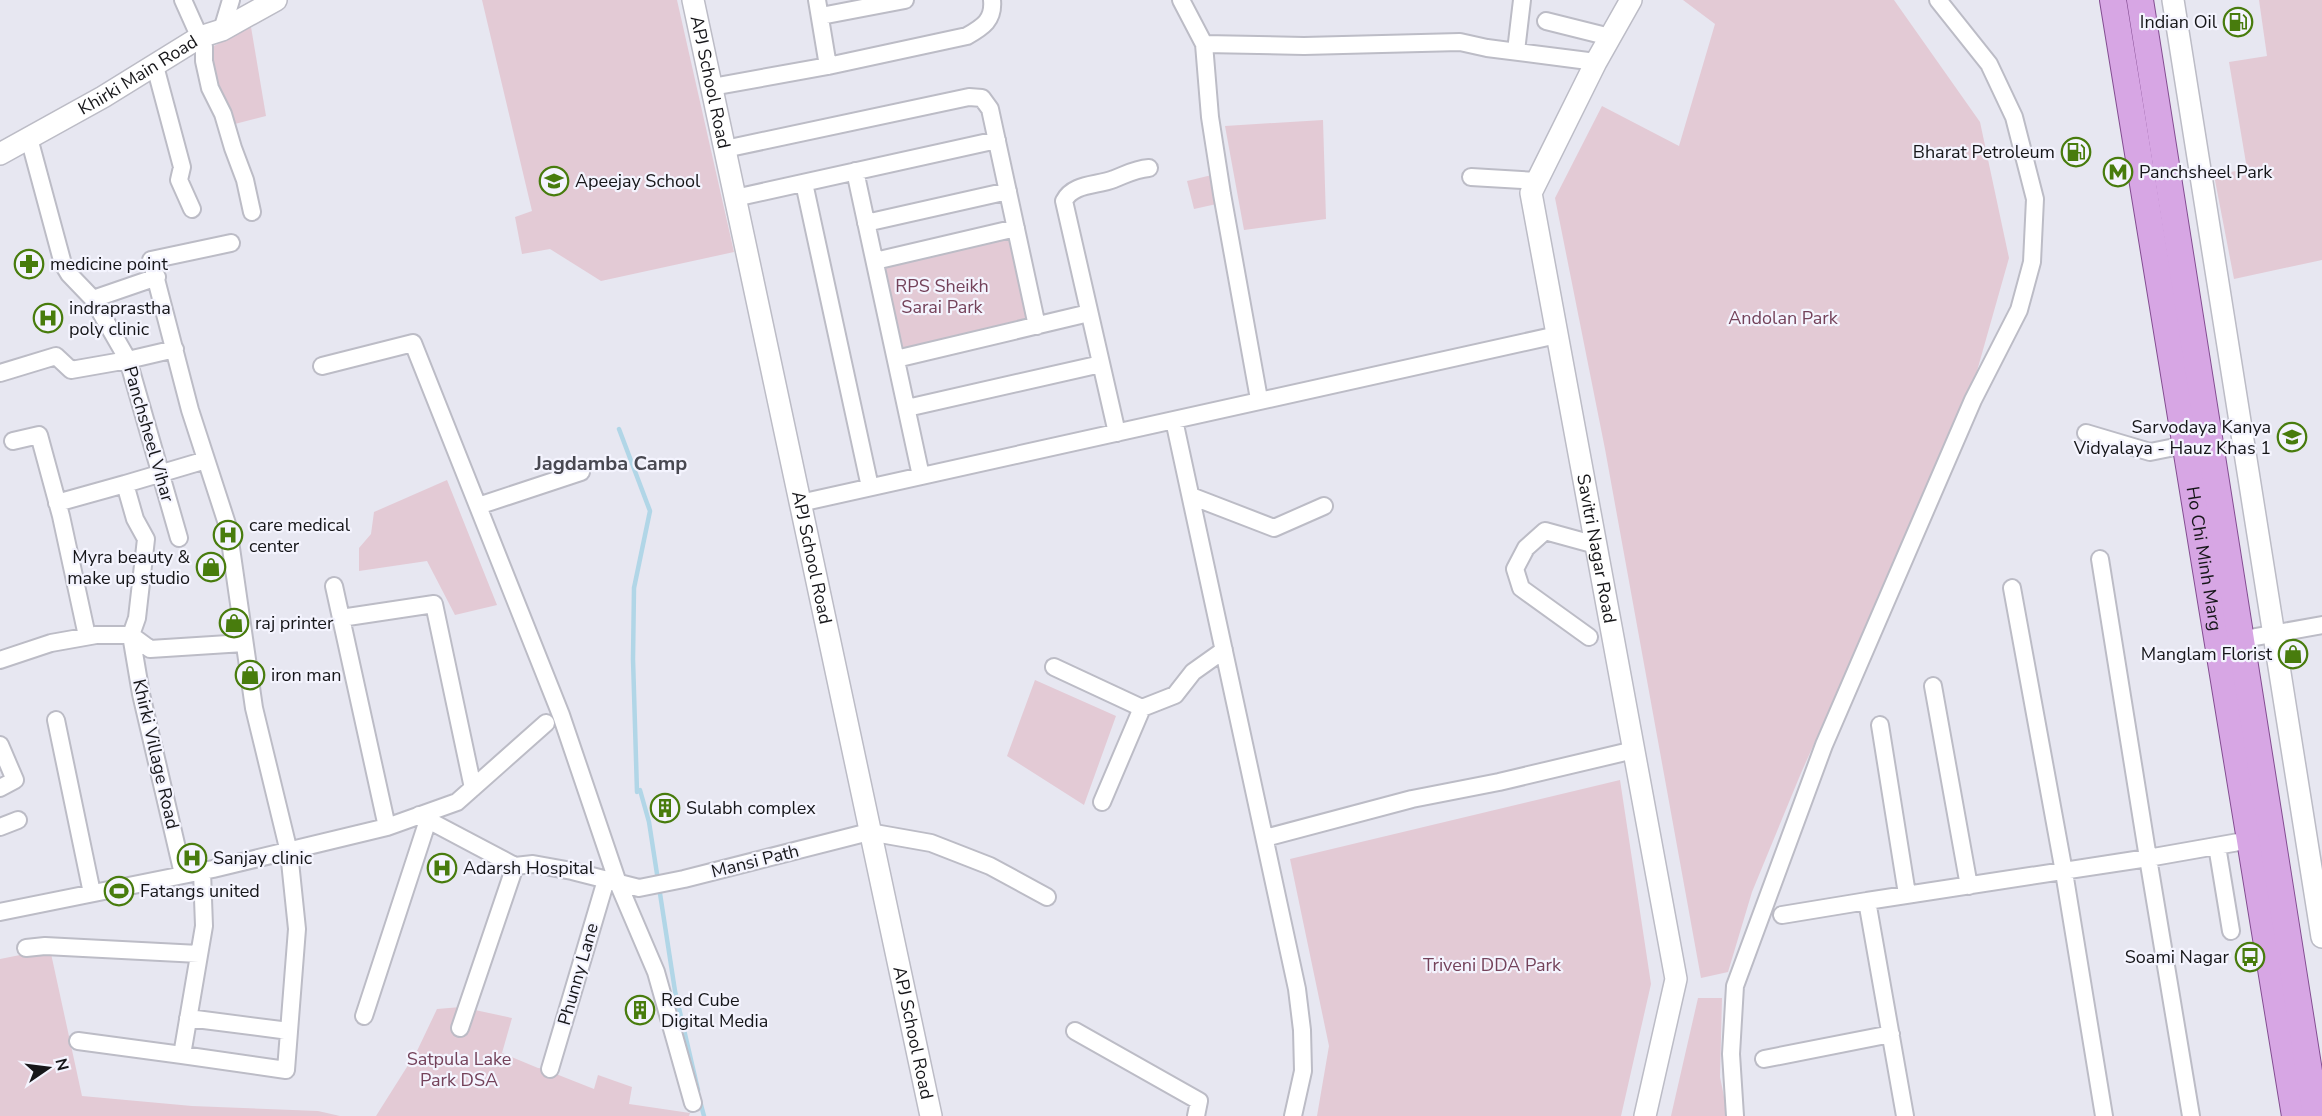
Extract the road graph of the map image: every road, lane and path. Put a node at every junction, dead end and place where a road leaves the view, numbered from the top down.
1 (183, 0) edge
2 (231, 0) edge
3 (276, 0) edge
4 (693, 0) edge
5 (905, 0) edge
6 (992, 0) edge
7 (1181, 0) edge
8 (1522, 0) edge
9 (1630, 0) edge
10 (1938, 0) edge
11 (2113, 0) edge
12 (2140, 0) edge
13 (2173, 0) edge
14 (819, 8) edge
15 (1546, 21) dead end
16 (222, 30) junction
17 (200, 37) junction
18 (1610, 37) junction
19 (1203, 44) junction
20 (1516, 51) junction
21 (1596, 62) junction
22 (154, 66) junction
23 (828, 66) junction
24 (712, 87) junction
25 (29, 138) junction
26 (997, 140) junction
27 (725, 148) junction
28 (0, 154) edge
29 (1149, 168) dead end
30 (855, 171) junction
31 (1471, 177) dead end
32 (1537, 181) junction
33 (804, 183) junction
34 (1008, 191) junction
35 (735, 198) junction
36 (192, 209) dead end
37 (252, 212) dead end
38 (866, 223) junction
39 (1016, 228) junction
40 (231, 243) dead end
41 (874, 261) junction
42 (157, 277) junction
43 (93, 299) junction
44 (1089, 313) junction
45 (1037, 326) junction
46 (1557, 334) junction
47 (175, 349) junction
48 (896, 359) junction
49 (128, 360) junction
50 (1101, 364) junction
51 (322, 366) dead end
52 (0, 373) edge
53 (1259, 399) junction
54 (907, 408) junction
55 (1174, 420) junction
56 (1117, 433) junction
57 (2086, 433) dead end
58 (13, 441) dead end
59 (2170, 448) dead end
60 (206, 460) junction
61 (581, 472) dead end
62 (160, 474) junction
63 (921, 476) junction
64 (125, 484) junction
65 (870, 487) junction
66 (1191, 496) junction
67 (57, 503) junction
68 (800, 503) junction
69 (478, 506) junction
70 (1324, 506) dead end
71 (179, 538) dead end
72 (1596, 545) junction
73 (2100, 559) dead end
74 (334, 586) dead end
75 (2012, 588) dead end
76 (341, 618) junction
77 (2322, 625) edge
78 (2273, 634) junction
79 (131, 635) junction
80 (87, 636) junction
81 (1588, 637) dead end
82 (2239, 640) junction
83 (244, 643) junction
84 (1224, 650) junction
85 (1, 656) edge
86 (1054, 667) dead end
87 (1933, 686) dead end
88 (1142, 708) junction
89 (56, 720) dead end
90 (546, 723) dead end
91 (1880, 725) dead end
92 (0, 745) edge
93 (1634, 750) junction
94 (0, 788) edge
95 (473, 788) junction
96 (1102, 802) dead end
97 (424, 818) junction
98 (18, 820) dead end
99 (0, 827) edge
100 (387, 827) junction
101 (869, 832) junction
102 (1264, 838) junction
103 (2250, 840) junction
104 (2217, 846) junction
105 (289, 852) junction
106 (2148, 858) junction
107 (516, 866) junction
108 (202, 871) junction
109 (2064, 872) junction
110 (183, 874) junction
111 (612, 881) junction
112 (1969, 886) junction
113 (92, 893) junction
114 (1908, 894) junction
115 (1047, 897) dead end
116 (1867, 901) junction
117 (0, 912) edge
118 (1782, 915) dead end
119 (2231, 931) dead end
120 (2322, 937) edge
121 (26, 948) dead end
122 (199, 954) junction
123 (364, 1016) dead end
124 (188, 1018) junction
125 (460, 1028) dead end
126 (289, 1031) junction
127 (1075, 1031) dead end
128 (1891, 1034) junction
129 (78, 1041) dead end
130 (182, 1055) junction
131 (1764, 1059) dead end
132 (550, 1069) dead end
133 (693, 1103) dead end
134 (931, 1116) edge
135 (1196, 1116) edge
136 (1293, 1116) edge
137 (1645, 1116) edge
138 (1735, 1116) edge
139 (1905, 1116) edge
140 (2102, 1116) edge
141 (2191, 1116) edge
142 (2295, 1116) edge
143 (2316, 1116) edge

1 - 17 street
2 - 16 street
3 - 16 street, Khirki Main Road
4 - 24 street, APJ School Road
5 - 14 street
6 - 23 street
7 - 19 street
8 - 20 street
9 - 18 street, Savitri Nagar Road
10 - 138 street
11 - 103 main road, Ho Chi Minh Marg
12 - 82 main road, Ho Chi Minh Marg
13 - 78 street
14 - 23 street
15 - 18 street
16 - 17 street, Khirki Main Road
17 - 22 street, Khirki Main Road
17 - 37 street
18 - 21 street, Savitri Nagar Road
19 - 20 street
19 - 53 street
20 - 21 street
21 - 32 street, Savitri Nagar Road
22 - 25 street, Khirki Main Road
22 - 36 street
23 - 24 street
24 - 27 street, APJ School Road
25 - 28 street, Khirki Main Road
25 - 43 street, Panchsheel Vihar
26 - 27 street
26 - 30 street
26 - 34 street
27 - 35 street, APJ School Road
29 - 44 street
30 - 33 street
30 - 38 street
31 - 32 street
32 - 46 street, Savitri Nagar Road
33 - 35 street
33 - 65 street
34 - 38 street
34 - 39 street
35 - 68 street, APJ School Road
38 - 41 street
39 - 41 street
39 - 45 street
40 - 42 street
41 - 48 street
42 - 43 street
42 - 47 street
43 - 49 street, Panchsheel Vihar
44 - 45 street
44 - 50 street
45 - 48 street
46 - 53 street
46 - 72 street, Savitri Nagar Road
47 - 49 street
47 - 60 street
48 - 54 street
49 - 52 street
49 - 62 street, Panchsheel Vihar
50 - 54 street
50 - 56 street
51 - 69 street
53 - 55 street
54 - 63 street
55 - 56 street
55 - 66 street
56 - 63 street
57 - 59 street
58 - 67 street
60 - 62 street
60 - 83 street
61 - 69 street
62 - 64 street
62 - 71 street, Panchsheel Vihar
63 - 65 street
64 - 67 street
64 - 79 street
65 - 68 street
66 - 70 street
66 - 84 street
67 - 80 street
68 - 101 street, APJ School Road
69 - 111 street
72 - 81 street
72 - 93 street, Savitri Nagar Road
73 - 106 street
74 - 76 street
75 - 109 street
76 - 95 street
76 - 100 street
77 - 78 street
78 - 82 street
78 - 120 street
79 - 80 street
79 - 83 street
79 - 110 street, Khirki Village Road
80 - 85 street
82 - 143 main road, Ho Chi Minh Marg
83 - 105 street
84 - 88 street
84 - 102 street
86 - 88 street
87 - 112 street
88 - 96 street
89 - 113 street
90 - 95 street
91 - 114 street
92 - 94 street
93 - 102 street
93 - 137 street, Savitri Nagar Road
95 - 97 street
97 - 100 street
97 - 107 street
97 - 123 street
98 - 99 street
100 - 105 street
101 - 111 street, Mansi Path
101 - 115 street
101 - 134 street, APJ School Road
102 - 136 street
103 - 104 street
103 - 142 main road, Ho Chi Minh Marg
104 - 106 street
104 - 119 street
105 - 108 street
105 - 126 street
106 - 109 street
106 - 141 street
107 - 111 street
107 - 125 street
108 - 110 street
108 - 122 street
109 - 112 street
109 - 140 street
110 - 113 street
111 - 132 street, Phunny Lane
111 - 133 street
112 - 114 street
113 - 117 street
114 - 116 street
116 - 118 street
116 - 128 street
121 - 122 street
122 - 124 street
124 - 126 street
124 - 130 street
126 - 130 street
127 - 135 street
128 - 131 street
128 - 139 street
129 - 130 street

